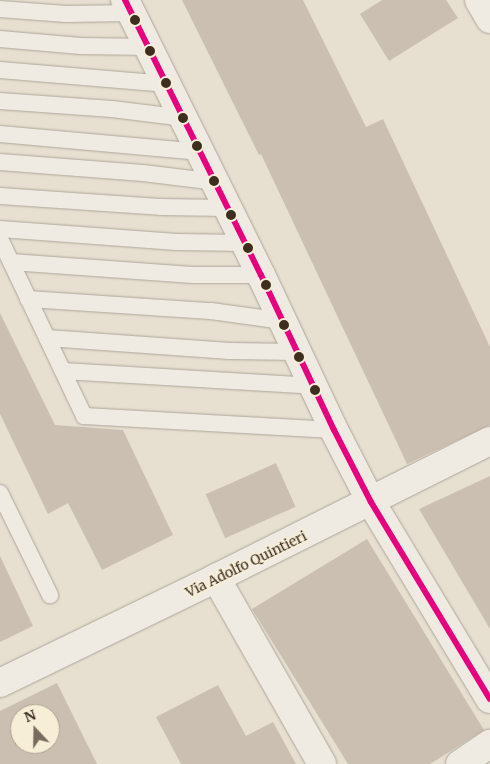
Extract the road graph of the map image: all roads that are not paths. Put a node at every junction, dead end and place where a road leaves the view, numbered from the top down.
1 (129, 6) edge
2 (0, 9) edge
3 (0, 39) edge
4 (149, 47) junction
5 (0, 70) edge
6 (167, 84) junction
7 (0, 101) edge
8 (184, 118) junction
9 (0, 134) edge
10 (201, 152) junction
11 (0, 162) edge
12 (216, 182) junction
13 (0, 196) edge
14 (228, 208) junction
15 (0, 229) edge
16 (0, 239) edge
17 (245, 243) junction
18 (11, 262) junction
19 (261, 275) junction
20 (28, 298) junction
21 (283, 322) junction
22 (47, 338) junction
23 (298, 352) junction
24 (63, 371) junction
25 (314, 386) junction
26 (334, 430) junction
27 (490, 441) edge
28 (0, 493) edge
29 (371, 502) junction
30 (216, 578) junction
31 (50, 595) dead end
32 (0, 683) edge
33 (490, 699) edge
34 (490, 744) edge
35 (322, 764) edge
36 (460, 764) edge

1 - 2 lane
1 - 4 street
3 - 4 lane
4 - 6 street
5 - 6 lane
6 - 8 street
7 - 8 lane
8 - 10 street
9 - 10 lane
10 - 12 street
11 - 12 lane
12 - 14 street
13 - 14 lane
14 - 17 street
15 - 17 lane
16 - 18 lane
17 - 19 street
18 - 19 lane
18 - 20 lane
19 - 21 street
20 - 21 lane
20 - 22 lane
21 - 23 street
22 - 23 lane
22 - 24 lane
23 - 25 street
24 - 25 lane
24 - 26 lane
25 - 26 street
26 - 29 street
27 - 29 street, Via Adolfo Quintieri
28 - 31 lane
29 - 30 street, Via Adolfo Quintieri
29 - 33 street
30 - 32 street, Via Adolfo Quintieri
30 - 35 street
34 - 36 street

